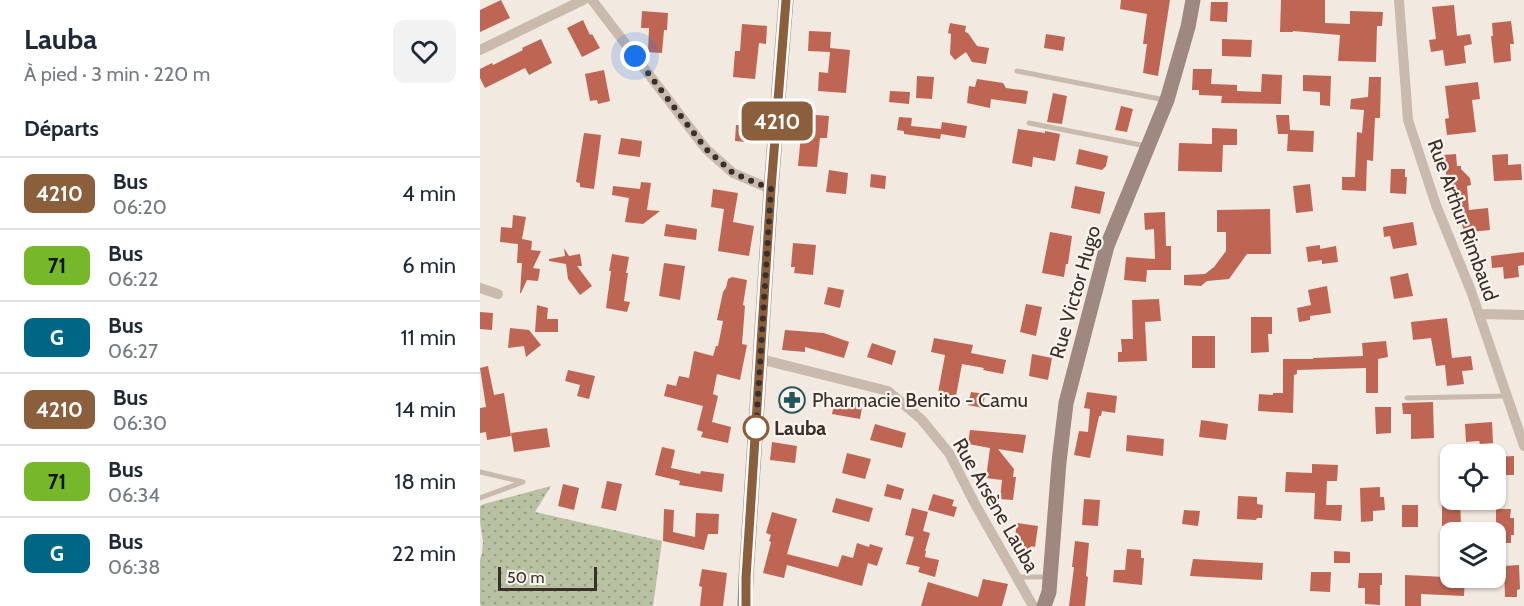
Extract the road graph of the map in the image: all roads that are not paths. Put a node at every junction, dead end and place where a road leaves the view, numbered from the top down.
1 (583, 0) edge
2 (591, 0) edge
3 (786, 0) edge
4 (1193, 0) edge
5 (1399, 0) edge
6 (480, 50) edge
7 (1017, 71) dead end
8 (1167, 100) junction
9 (1029, 123) dead end
10 (1148, 146) junction
11 (771, 189) junction
12 (480, 288) edge
13 (498, 294) dead end
14 (1479, 314) junction
15 (1524, 315) edge
16 (760, 359) junction
17 (1507, 396) junction
18 (1407, 398) dead end
19 (1524, 446) edge
20 (480, 472) edge
21 (480, 498) edge
22 (1051, 570) junction
23 (1017, 577) junction
24 (746, 606) edge
25 (1033, 606) edge
26 (1044, 606) edge

1 - 6 street
2 - 11 street
3 - 11 street
4 - 8 street, Rue Victor Hugo
5 - 14 street, Rue Arthur Rimbaud
7 - 8 lane
8 - 10 street, Rue Victor Hugo
9 - 10 lane
10 - 22 street, Rue Victor Hugo
11 - 16 street
12 - 13 street
14 - 15 street
14 - 17 street, Rue Arthur Rimbaud
16 - 23 street, Rue Arsène Lauba
16 - 24 street
17 - 18 lane
17 - 19 street, Rue Arthur Rimbaud
20 - 21 lane
22 - 23 lane
22 - 26 street, Rue Victor Hugo
23 - 25 street, Rue Arsène Lauba

